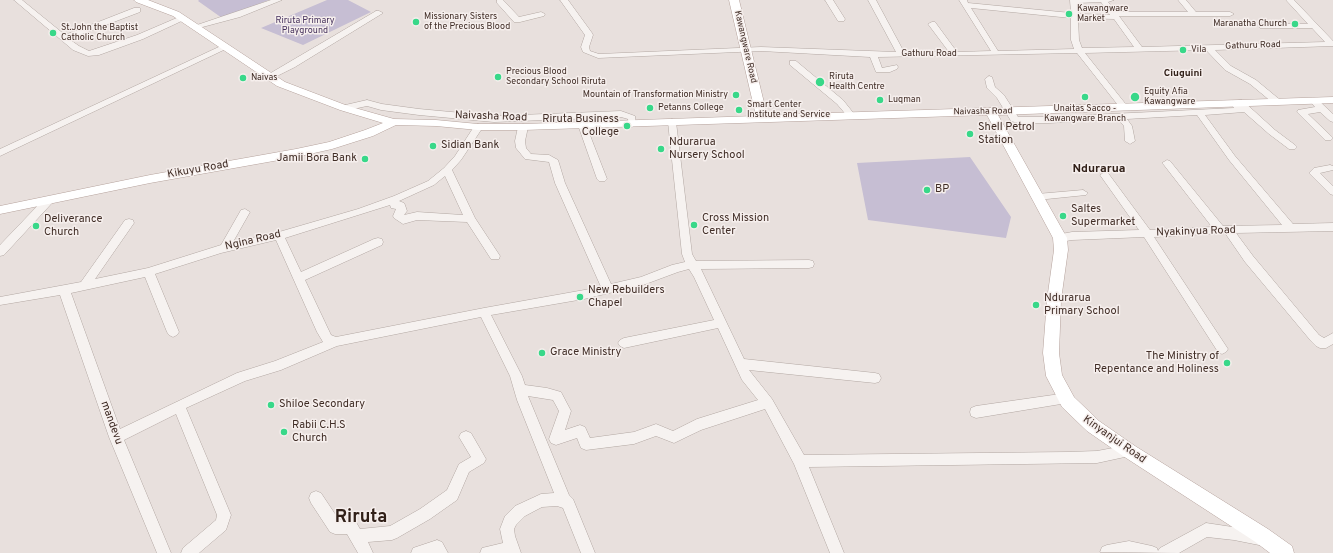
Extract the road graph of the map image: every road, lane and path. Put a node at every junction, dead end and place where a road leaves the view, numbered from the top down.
1 (18, 0) edge
2 (278, 0) edge
3 (500, 0) edge
4 (564, 0) edge
5 (734, 0) edge
6 (829, 0) edge
7 (872, 0) edge
8 (1103, 0) edge
9 (1110, 0) edge
10 (1182, 0) edge
11 (1290, 0) edge
12 (1074, 1) edge
13 (965, 3) edge
14 (138, 5) edge
15 (379, 13) dead end
16 (541, 14) dead end
17 (1194, 14) junction
18 (1230, 14) dead end
19 (1074, 16) junction
20 (1116, 16) junction
21 (182, 19) junction
22 (841, 19) dead end
23 (932, 24) dead end
24 (1263, 26) dead end
25 (1313, 26) junction
26 (195, 27) junction
27 (64, 38) junction
28 (1332, 44) edge
29 (226, 47) junction
30 (1208, 47) junction
31 (1140, 49) junction
32 (746, 50) junction
33 (1079, 51) junction
34 (996, 53) junction
35 (873, 54) junction
36 (955, 54) junction
37 (902, 55) junction
38 (793, 63) dead end
39 (894, 67) dead end
40 (268, 76) junction
41 (989, 79) dead end
42 (1242, 82) dead end
43 (1333, 100) edge
44 (1276, 101) junction
45 (1237, 102) junction
46 (1264, 102) junction
47 (1318, 105) junction
48 (344, 108) junction
49 (1203, 109) junction
50 (1333, 109) edge
51 (1040, 110) junction
52 (1059, 110) junction
53 (1009, 111) junction
54 (991, 112) junction
55 (1122, 112) junction
56 (852, 115) junction
57 (762, 118) junction
58 (1067, 119) junction
59 (1333, 119) edge
60 (1049, 120) junction
61 (394, 122) junction
62 (578, 122) junction
63 (672, 122) junction
64 (478, 127) junction
65 (523, 128) junction
66 (1328, 138) dead end
67 (1130, 141) dead end
68 (1292, 147) dead end
69 (0, 153) edge
70 (1167, 163) dead end
71 (1330, 168) dead end
72 (447, 170) junction
73 (1105, 175) dead end
74 (602, 179) dead end
75 (1333, 192) edge
76 (1083, 193) dead end
77 (1037, 196) junction
78 (393, 199) junction
79 (48, 200) junction
80 (0, 210) edge
81 (245, 212) dead end
82 (470, 219) junction
83 (129, 222) dead end
84 (1333, 227) edge
85 (1291, 228) junction
86 (1225, 230) junction
87 (1147, 234) junction
88 (279, 236) junction
89 (1060, 238) junction
90 (378, 242) dead end
91 (225, 248) junction
92 (0, 252) edge
93 (496, 256) dead end
94 (809, 264) dead end
95 (692, 265) junction
96 (149, 272) junction
97 (299, 278) junction
98 (85, 285) junction
99 (607, 288) junction
100 (64, 290) junction
101 (0, 301) edge
102 (484, 312) junction
103 (721, 323) junction
104 (173, 332) dead end
105 (1333, 338) edge
106 (335, 342) junction
107 (624, 343) dead end
108 (1222, 349) dead end
109 (740, 364) junction
110 (875, 378) dead end
111 (520, 390) junction
112 (1067, 398) junction
113 (768, 403) junction
114 (180, 406) junction
115 (976, 412) dead end
116 (116, 436) junction
117 (466, 438) dead end
118 (1129, 451) junction
119 (800, 461) junction
120 (316, 498) dead end
121 (564, 500) junction
122 (356, 536) junction
123 (1268, 540) junction
124 (513, 550) edge
125 (1107, 552) dead end
126 (164, 553) edge
127 (188, 553) edge
128 (366, 553) edge
129 (418, 553) edge
130 (441, 553) edge
131 (487, 553) edge
132 (588, 553) edge
133 (837, 553) edge
134 (1152, 553) edge
135 (1165, 553) edge
136 (1285, 553) edge

1 - 27 street
2 - 26 street
3 - 16 street
4 - 32 street, Gathuru Road
5 - 32 main road, Kawangware Road
6 - 22 street
7 - 37 street
8 - 9 street
8 - 12 street
8 - 20 street
10 - 17 street
11 - 25 street
12 - 19 street
13 - 19 street
13 - 34 street
14 - 21 main road, Naivasha Road
14 - 27 street
15 - 40 street
17 - 18 street
17 - 20 street
19 - 20 street
19 - 33 street
20 - 31 street
21 - 26 main road, Naivasha Road
21 - 27 street
23 - 36 street
24 - 25 street
25 - 28 street
26 - 29 main road, Naivasha Road
28 - 30 street, Gathuru Road
29 - 40 main road, Naivasha Road
29 - 69 street
30 - 31 street, Gathuru Road
30 - 44 street
31 - 33 street, Gathuru Road
32 - 35 street, Gathuru Road
32 - 57 main road, Kawangware Road
33 - 34 street, Gathuru Road
33 - 55 street
34 - 36 street, Gathuru Road
35 - 37 street, Gathuru Road
35 - 39 street
36 - 37 street, Gathuru Road
38 - 56 street
40 - 48 main road, Naivasha Road
41 - 53 street
42 - 46 street
43 - 47 main road, Naivasha Road
44 - 46 main road, Naivasha Road
44 - 47 main road, Naivasha Road
45 - 46 main road, Naivasha Road
45 - 49 main road, Naivasha Road
45 - 68 street
47 - 50 street
47 - 59 street
47 - 66 street
48 - 61 main road, Naivasha Road
48 - 62 street, Naivasha Road
49 - 55 main road, Naivasha Road
49 - 85 street
51 - 52 main road, Naivasha Road
51 - 53 main road, Naivasha Road
51 - 60 street
52 - 55 main road, Naivasha Road
52 - 58 street
53 - 54 main road, Naivasha Road
53 - 60 street
54 - 56 main road, Naivasha Road
54 - 77 main road
55 - 58 street
55 - 67 street
56 - 57 main road, Naivasha Road
57 - 63 main road, Naivasha Road
58 - 60 street
61 - 64 main road, Naivasha Road
61 - 79 main road, Kikuyu Road
62 - 63 main road, Naivasha Road
62 - 65 main road, Naivasha Road
62 - 74 street
63 - 95 street
64 - 65 main road, Naivasha Road
64 - 72 street, Ngina Road
65 - 99 street
70 - 86 street
71 - 75 street
72 - 78 street, Ngina Road
72 - 82 street
73 - 87 street
76 - 77 street
77 - 89 main road
78 - 82 street
78 - 88 street, Ngina Road
79 - 80 main road, Kikuyu Road
79 - 92 street
81 - 91 street
82 - 93 street
83 - 98 street
84 - 85 street, Nyakinyua Road
85 - 86 street, Nyakinyua Road
86 - 87 street, Nyakinyua Road
86 - 105 street
87 - 89 street, Nyakinyua Road
87 - 108 street
88 - 91 street, Ngina Road
88 - 97 street
89 - 112 main road, Kinyanjui Road
90 - 97 street
91 - 96 street, Ngina Road
94 - 95 street
95 - 99 street
95 - 103 street
96 - 98 street, Ngina Road
96 - 104 street
97 - 106 street
98 - 100 street, Ngina Road
99 - 102 street
100 - 101 street, Ngina Road
100 - 116 street, mandevu
102 - 106 street
102 - 111 street
103 - 107 street
103 - 109 street
106 - 114 street
109 - 110 street
109 - 113 street
111 - 113 street
111 - 121 street
112 - 115 street
112 - 118 main road, Kinyanjui Road
113 - 119 street
114 - 116 street
114 - 127 street
116 - 126 street, mandevu
117 - 122 street
118 - 119 street
118 - 123 main road, Kinyanjui Road
119 - 133 street
120 - 122 street
121 - 124 street
121 - 132 street
122 - 128 street
123 - 135 street
123 - 136 main road, Kinyanjui Road
124 - 131 street
125 - 134 street
129 - 130 street

